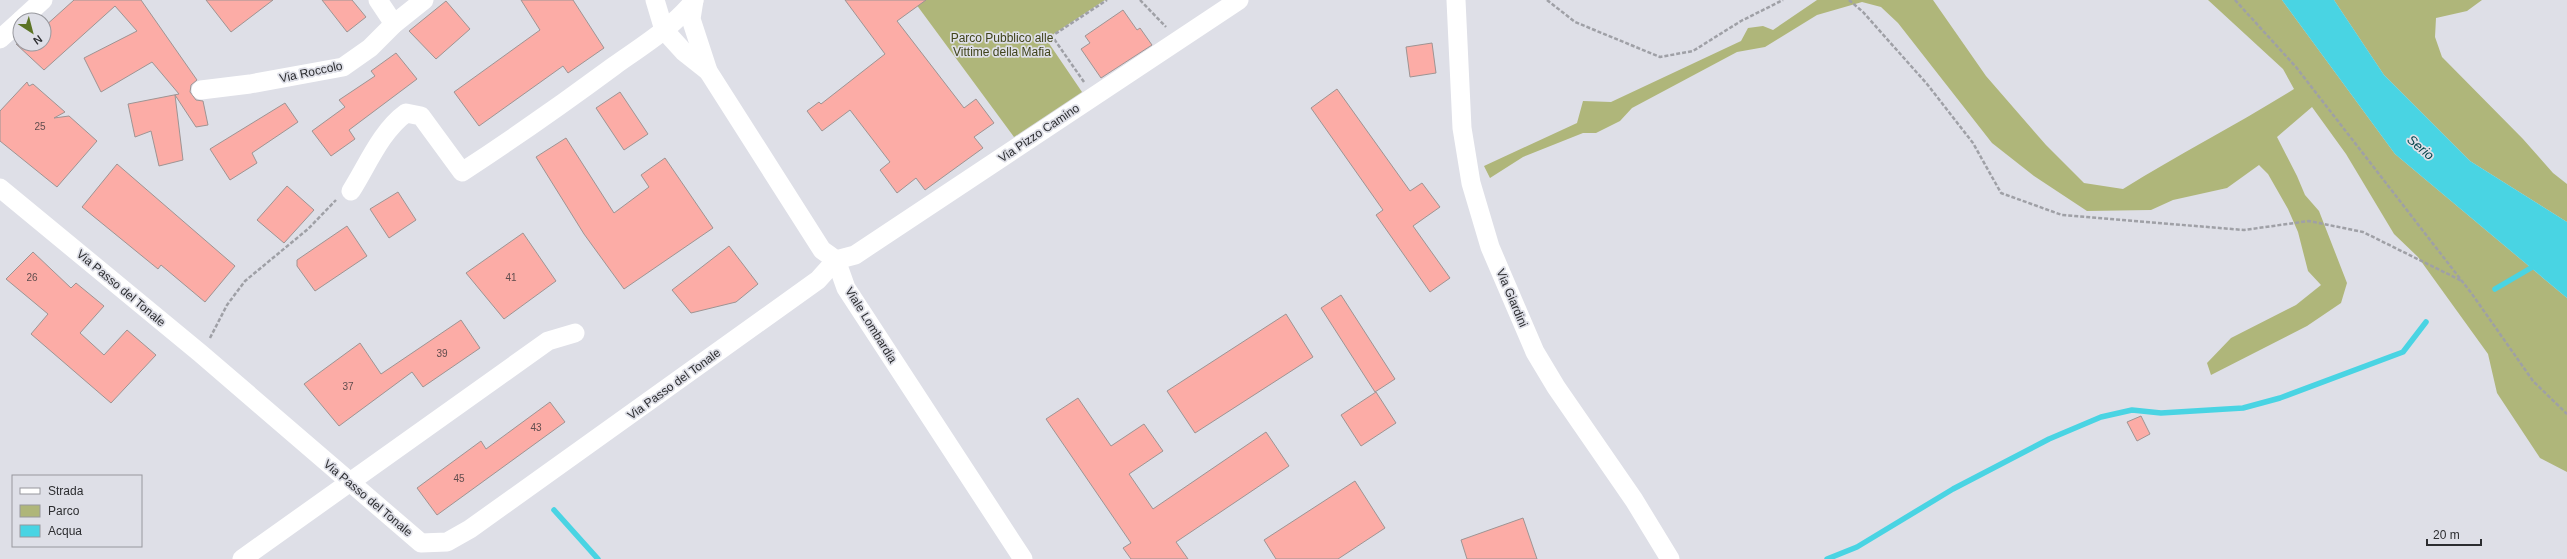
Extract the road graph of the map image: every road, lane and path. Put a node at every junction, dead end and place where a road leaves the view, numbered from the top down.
1 (43, 0) edge
2 (378, 0) edge
3 (424, 0) edge
4 (655, 0) edge
5 (1106, 0) edge
6 (1140, 0) edge
7 (1239, 0) edge
8 (1456, 0) edge
9 (1547, 0) edge
10 (1783, 0) edge
11 (1849, 0) edge
12 (2235, 0) edge
13 (694, 1) edge
14 (29, 12) edge
15 (394, 24) junction
16 (12, 28) edge
17 (664, 30) junction
18 (0, 39) edge
19 (1179, 40) junction
20 (708, 71) junction
21 (201, 90) dead end
22 (1094, 96) junction
23 (0, 188) edge
24 (351, 191) joint
25 (836, 260) junction
26 (2462, 281) junction
27 (575, 333) dead end
28 (200, 353) junction
29 (2567, 414) edge
30 (350, 483) junction
31 (242, 559) edge
32 (1023, 559) edge
33 (1670, 559) edge

1 - 14 street
2 - 15 street
3 - 15 street, Via Roccolo
4 - 17 street
5 - 22 path
6 - 19 path
7 - 19 street, Via Pizzo Camino
8 - 33 street, Via Giardini
9 - 10 path
11 - 26 path
12 - 26 path
13 - 17 street
13 - 20 street
15 - 21 street, Via Roccolo
16 - 18 street
17 - 20 street
17 - 24 street
19 - 22 street, Via Pizzo Camino
20 - 25 street
22 - 25 street, Via Pizzo Camino
23 - 28 street, Via Passo del Tonale
24 - 28 path
25 - 30 street, Via Passo del Tonale
25 - 32 street, Viale Lombardia
26 - 29 path
27 - 30 street
28 - 30 street, Via Passo del Tonale
30 - 31 street

